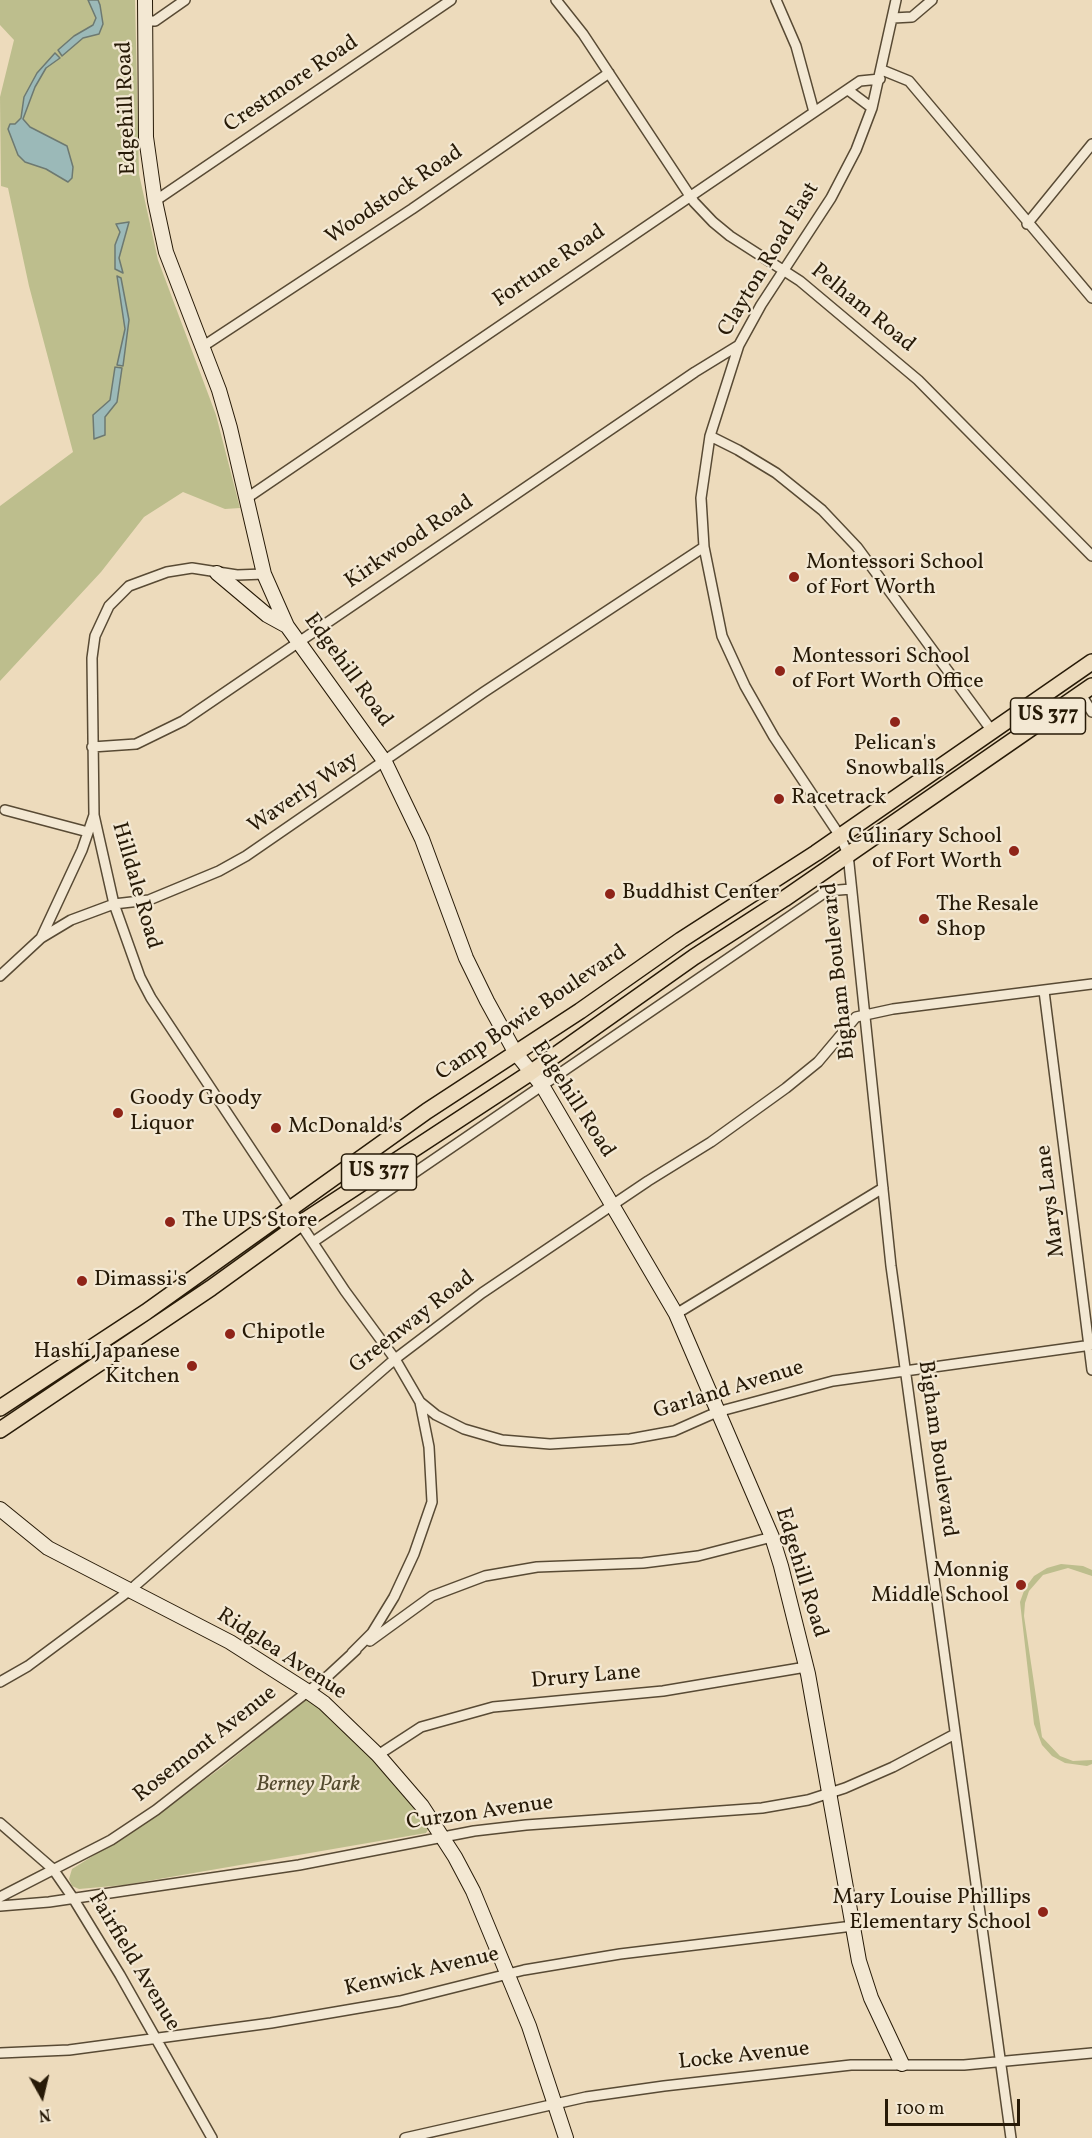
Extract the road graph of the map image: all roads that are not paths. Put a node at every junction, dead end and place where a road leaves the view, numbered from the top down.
1 (145, 0) edge
2 (185, 0) edge
3 (451, 0) edge
4 (556, 0) edge
5 (776, 0) edge
6 (896, 0) edge
7 (932, 0) edge
8 (893, 18) junction
9 (146, 21) junction
10 (609, 73) junction
11 (881, 74) junction
12 (848, 90) junction
13 (872, 108) junction
14 (814, 112) junction
15 (1092, 144) edge
16 (691, 196) junction
17 (155, 201) junction
18 (1027, 224) junction
19 (783, 271) junction
20 (1092, 297) edge
21 (739, 345) junction
22 (202, 347) junction
23 (710, 436) junction
24 (247, 498) junction
25 (704, 547) junction
26 (1092, 556) edge
27 (217, 573) junction
28 (264, 574) junction
29 (287, 627) junction
30 (300, 642) junction
31 (1092, 662) edge
32 (1069, 677) junction
33 (1086, 690) edge
34 (1092, 712) edge
35 (992, 731) junction
36 (1003, 746) junction
37 (92, 747) junction
38 (385, 762) junction
39 (5, 810) dead end
40 (94, 815) junction
41 (88, 832) junction
42 (840, 836) junction
43 (848, 854) junction
44 (851, 890) junction
45 (114, 904) junction
46 (41, 938) junction
47 (681, 940) junction
48 (694, 957) junction
49 (0, 976) edge
50 (1092, 984) edge
51 (1044, 991) junction
52 (864, 1015) junction
53 (515, 1052) junction
54 (530, 1073) junction
55 (543, 1087) junction
56 (883, 1188) junction
57 (613, 1204) junction
58 (290, 1206) junction
59 (301, 1223) junction
60 (313, 1242) junction
61 (146, 1312) junction
62 (676, 1314) junction
63 (1090, 1345) edge
64 (112, 1355) junction
65 (394, 1359) junction
66 (1092, 1370) edge
67 (905, 1371) junction
68 (420, 1402) junction
69 (0, 1408) edge
70 (717, 1412) junction
71 (0, 1430) edge
72 (0, 1509) edge
73 (772, 1537) junction
74 (129, 1591) junction
75 (352, 1653) junction
76 (806, 1667) junction
77 (0, 1682) edge
78 (307, 1692) junction
79 (955, 1734) junction
80 (378, 1755) junction
81 (830, 1793) junction
82 (0, 1823) edge
83 (443, 1837) junction
84 (53, 1869) junction
85 (0, 1898) edge
86 (73, 1898) junction
87 (0, 1906) edge
88 (853, 1926) junction
89 (508, 1974) junction
90 (156, 2038) junction
91 (0, 2053) edge
92 (1092, 2053) edge
93 (1000, 2063) junction
94 (902, 2064) junction
95 (555, 2104) junction
96 (212, 2138) edge
97 (405, 2138) edge
98 (566, 2138) edge
99 (1011, 2138) edge

1 - 9 street, Edgehill Road
2 - 9 street
3 - 17 street, Crestmore Road
4 - 10 street, Pelham Road
5 - 14 street
6 - 8 street, Clayton Road East
7 - 8 street
8 - 11 street, Clayton Road East
9 - 17 street, Edgehill Road
10 - 16 street, Pelham Road
10 - 22 street, Woodstock Road
11 - 12 street, Fortune Road
11 - 13 street, Clayton Road East
11 - 18 street
12 - 13 street
12 - 14 street, Fortune Road
13 - 19 street, Clayton Road East
14 - 16 street, Fortune Road
15 - 18 street
16 - 19 street, Pelham Road
16 - 24 street, Fortune Road
17 - 22 street, Edgehill Road
18 - 20 street
19 - 21 street, Clayton Road East
19 - 26 street, Pelham Road
21 - 23 street, Clayton Road East
21 - 30 street, Kirkwood Road
22 - 24 street, Edgehill Road
23 - 25 street, Clayton Road East
23 - 35 street
24 - 28 street, Edgehill Road
25 - 38 street, Waverly Way
25 - 42 street, Clayton Road East
27 - 28 street, Hilldale Road
27 - 29 street
27 - 37 street, Hilldale Road
28 - 29 street, Edgehill Road
29 - 30 street, Edgehill Road
30 - 37 street, Kirkwood Road
30 - 38 street, Edgehill Road
31 - 32 main road, Camp Bowie Boulevard / US 377
32 - 33 main road
32 - 35 main road, Camp Bowie Boulevard / US 377
33 - 34 street
33 - 36 main road, Camp Bowie Boulevard / US 377
35 - 36 main road
35 - 42 main road, Camp Bowie Boulevard / US 377
36 - 43 main road, Camp Bowie Boulevard / US 377
37 - 40 street, Hilldale Road
38 - 45 street, Waverly Way
38 - 53 street, Edgehill Road
39 - 41 street
40 - 41 street, Hilldale Road
40 - 45 street, Hilldale Road
41 - 46 street, Hilldale Road
42 - 43 street, Bigham Boulevard
42 - 47 main road, Camp Bowie Boulevard / US 377
43 - 44 street, Bigham Boulevard
43 - 48 main road, Camp Bowie Boulevard / US 377
44 - 52 street, Bigham Boulevard
44 - 55 street
45 - 46 street, Waverly Way
45 - 58 street, Hilldale Road
46 - 49 street, Waverly Way
47 - 48 main road
47 - 53 main road, Camp Bowie Boulevard / US 377
48 - 54 main road, Camp Bowie Boulevard / US 377
50 - 51 street
51 - 52 street
51 - 63 street, Marys Lane
52 - 56 street, Bigham Boulevard
52 - 57 street, Greenway Road
53 - 54 street, Edgehill Road
53 - 58 main road, Camp Bowie Boulevard / US 377
54 - 55 street, Edgehill Road
54 - 59 main road, Camp Bowie Boulevard / US 377
55 - 57 street, Edgehill Road
55 - 60 street
56 - 62 street
56 - 67 street, Bigham Boulevard
57 - 62 street, Edgehill Road
57 - 65 street, Greenway Road
58 - 59 street, Hilldale Road
58 - 61 main road, Camp Bowie Boulevard / US 377
59 - 60 street, Hilldale Road
59 - 64 main road, Camp Bowie Boulevard / US 377
60 - 65 street, Hilldale Road
61 - 64 main road
61 - 69 main road, Camp Bowie Boulevard / US 377
62 - 70 street, Edgehill Road
63 - 66 street, Marys Lane
63 - 67 street, Garland Avenue
64 - 71 main road, Camp Bowie Boulevard / US 377
65 - 68 street, Hilldale Road
65 - 74 street, Greenway Road
67 - 70 street, Garland Avenue
67 - 79 street, Bigham Boulevard
68 - 70 street, Garland Avenue
68 - 75 street, Hilldale Road
70 - 73 street, Edgehill Road
72 - 74 street, Ridglea Avenue
73 - 75 street, Rosemont Avenue
73 - 76 street, Edgehill Road
74 - 77 street, Greenway Road
74 - 78 street, Ridglea Avenue
75 - 78 street, Rosemont Avenue
76 - 80 street, Drury Lane
76 - 81 street, Edgehill Road
78 - 80 street, Ridglea Avenue
78 - 84 street, Rosemont Avenue
79 - 81 street, Curzon Avenue
79 - 93 street, Bigham Boulevard
80 - 83 street, Ridglea Avenue
81 - 83 street, Curzon Avenue
81 - 88 street, Edgehill Road
82 - 84 street, Fairfield Avenue
83 - 86 street, Curzon Avenue
83 - 89 street, Ridglea Avenue
84 - 85 street, Rosemont Avenue
84 - 86 street, Fairfield Avenue
86 - 87 street, Curzon Avenue
86 - 90 street, Fairfield Avenue
88 - 89 street, Kenwick Avenue
88 - 94 street, Edgehill Road
89 - 90 street, Kenwick Avenue
89 - 95 street, Ridglea Avenue
90 - 91 street, Kenwick Avenue
90 - 96 street, Fairfield Avenue
92 - 93 street, Locke Avenue
93 - 94 street, Locke Avenue
93 - 99 street, Bigham Boulevard
94 - 95 street, Locke Avenue
95 - 97 street, Locke Avenue
95 - 98 street, Ridglea Avenue

